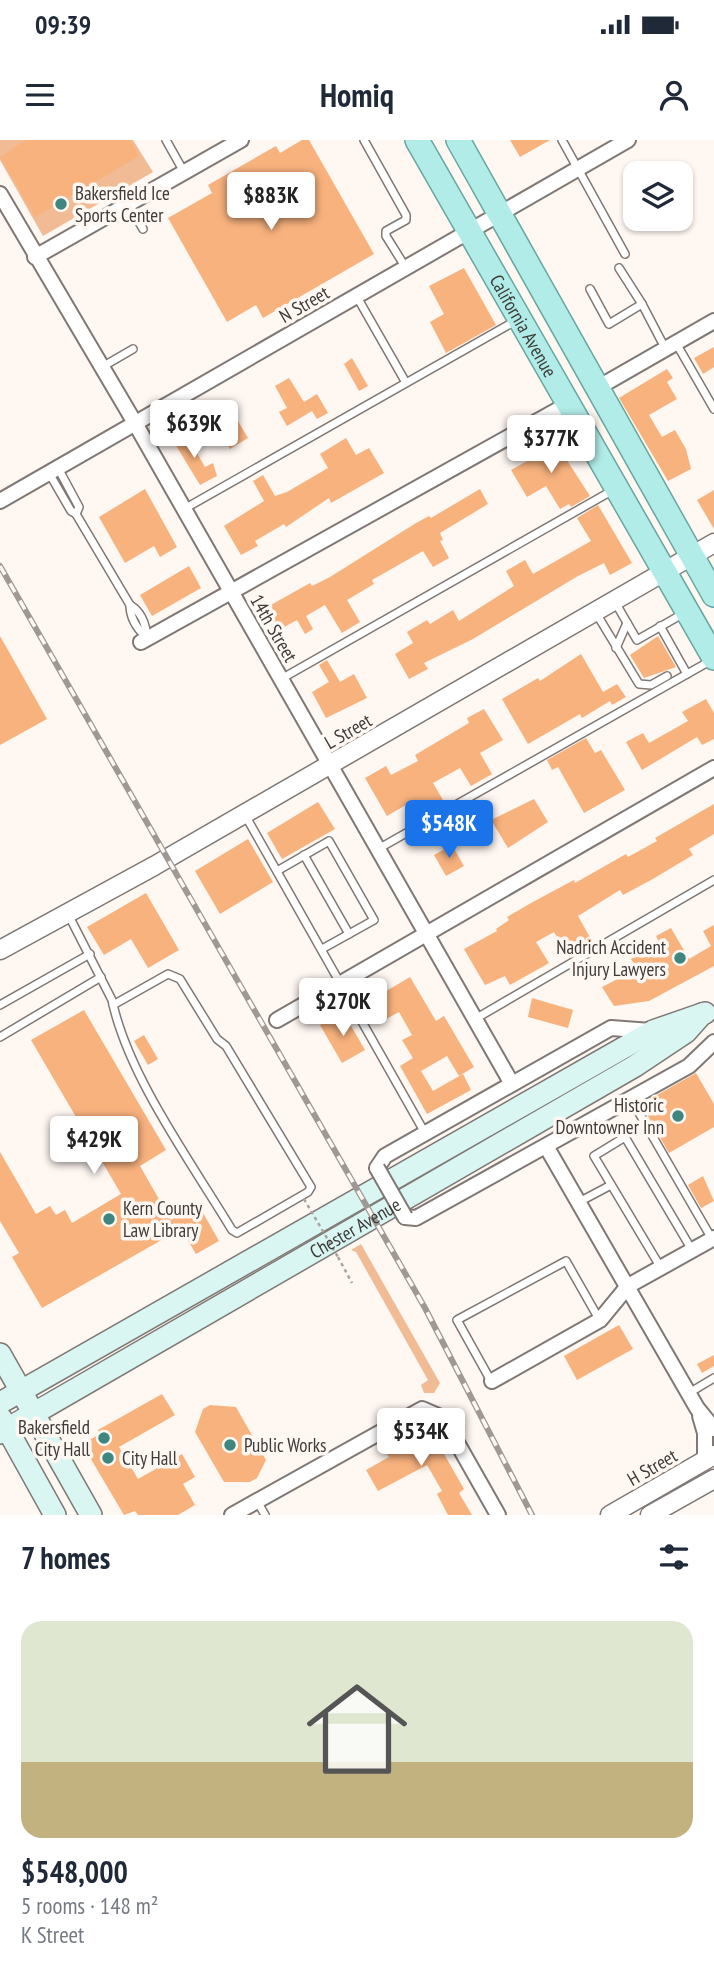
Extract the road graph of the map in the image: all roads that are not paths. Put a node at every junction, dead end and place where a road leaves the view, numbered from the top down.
1 (166, 140) edge
2 (241, 140) edge
3 (364, 140) edge
4 (417, 140) edge
5 (458, 140) edge
6 (562, 140) edge
7 (628, 140) edge
8 (220, 145) edge
9 (578, 169) junction
10 (184, 172) junction
11 (0, 194) edge
12 (129, 204) junction
13 (500, 214) junction
14 (144, 229) dead end
15 (469, 232) junction
16 (625, 254) dead end
17 (35, 257) junction
18 (406, 268) junction
19 (620, 268) dead end
20 (590, 289) dead end
21 (357, 297) junction
22 (642, 304) junction
23 (518, 320) junction
24 (714, 321) edge
25 (671, 346) junction
26 (133, 349) dead end
27 (102, 367) junction
28 (405, 382) junction
29 (599, 387) junction
30 (568, 404) junction
31 (714, 409) edge
32 (135, 423) junction
33 (53, 471) junction
34 (616, 488) junction
35 (0, 501) edge
36 (184, 509) junction
37 (714, 544) edge
38 (693, 556) junction
39 (665, 572) junction
40 (230, 590) junction
41 (714, 594) edge
42 (615, 601) junction
43 (687, 611) junction
44 (596, 612) junction
45 (627, 623) junction
46 (660, 626) junction
47 (144, 640) joint
48 (616, 648) junction
49 (714, 658) edge
50 (685, 671) junction
51 (281, 679) junction
52 (330, 765) junction
53 (714, 768) edge
54 (244, 814) junction
55 (378, 849) junction
56 (304, 855) junction
57 (277, 871) junction
58 (714, 880) edge
59 (68, 914) junction
60 (427, 933) junction
61 (349, 934) junction
62 (322, 949) junction
63 (0, 950) edge
64 (90, 954) junction
65 (101, 977) junction
66 (341, 982) junction
67 (0, 1005) edge
68 (113, 1005) junction
69 (708, 1011) edge
70 (475, 1019) junction
71 (277, 1020) dead end
72 (653, 1031) junction
73 (0, 1037) edge
74 (714, 1040) edge
75 (512, 1084) junction
76 (631, 1099) junction
77 (425, 1133) junction
78 (547, 1146) junction
79 (611, 1185) junction
80 (579, 1202) junction
81 (713, 1240) edge
82 (692, 1251) junction
83 (661, 1268) junction
84 (628, 1286) junction
85 (600, 1320) junction
86 (0, 1353) edge
87 (714, 1378) edge
88 (492, 1381) joint
89 (22, 1390) junction
90 (689, 1393) junction
91 (0, 1403) edge
92 (697, 1408) junction
93 (34, 1413) junction
94 (2, 1426) edge
95 (714, 1429) edge
96 (710, 1458) edge
97 (714, 1479) edge
98 (257, 1501) junction
99 (55, 1515) edge
100 (91, 1515) edge
101 (232, 1515) edge
102 (265, 1515) edge
103 (498, 1515) edge
104 (610, 1515) edge
105 (650, 1515) edge

1 - 10 lane
2 - 8 street
3 - 18 lane
4 - 15 main road, California Avenue
5 - 13 main road, California Avenue
6 - 9 lane
7 - 9 street, N Street
8 - 10 street
9 - 13 street, N Street
9 - 16 lane
10 - 12 street
11 - 17 street, 14th Street
12 - 14 lane
12 - 17 street
13 - 15 street, N Street
13 - 29 main road, California Avenue
15 - 18 street, N Street
15 - 23 main road, California Avenue
17 - 27 street, 14th Street
18 - 21 street, N Street
19 - 22 lane
20 - 22 lane
21 - 28 lane
21 - 32 street, N Street
22 - 25 lane
23 - 28 lane
23 - 30 main road, California Avenue
24 - 25 street
25 - 29 street
25 - 31 lane
26 - 27 lane
27 - 32 street, 14th Street
28 - 36 lane
29 - 38 main road, California Avenue
30 - 34 main road, California Avenue
30 - 40 street
32 - 33 street, N Street
32 - 36 street, 14th Street
33 - 35 street, N Street
33 - 47 lane
34 - 39 main road, California Avenue
34 - 51 lane
36 - 40 street, 14th Street
37 - 38 street, L Street
38 - 39 street, L Street
38 - 41 main road, California Avenue
39 - 42 street, L Street
39 - 43 main road, California Avenue
40 - 47 street
40 - 51 street, 14th Street
42 - 44 street, L Street
42 - 45 lane
43 - 46 lane
43 - 49 main road, California Avenue
44 - 48 lane
44 - 52 street, L Street
45 - 46 lane
45 - 48 lane
46 - 50 lane
48 - 50 lane
49 - 50 lane
50 - 55 lane
51 - 52 street, 14th Street
52 - 54 street, L Street
52 - 55 street, 14th Street
53 - 60 street
54 - 57 lane
54 - 59 street, L Street
55 - 60 street, 14th Street
56 - 57 lane
56 - 61 lane
56 - 61 lane
57 - 62 lane
58 - 70 lane
59 - 63 street, L Street
59 - 64 lane
60 - 66 street
60 - 70 street, 14th Street
61 - 62 lane
62 - 66 lane
64 - 65 lane
64 - 67 lane
65 - 68 lane
65 - 73 lane
66 - 71 street
66 - 77 lane
68 - 68 lane
69 - 72 main road, Chester Avenue
69 - 74 street
69 - 93 main road, Chester Avenue
70 - 75 street, 14th Street
72 - 75 street
72 - 89 main road, Chester Avenue
74 - 76 street
75 - 77 street
76 - 78 street
76 - 81 lane
77 - 78 street, bridge
78 - 80 street
79 - 80 lane
79 - 82 lane
79 - 83 lane
80 - 84 street
81 - 82 street
82 - 83 street
83 - 84 street
84 - 85 street
84 - 90 street
85 - 88 street
85 - 88 lane
86 - 89 main road
87 - 90 lane
89 - 91 main road, Chester Avenue
89 - 93 main road
90 - 92 street
92 - 95 street
92 - 96 street
93 - 94 main road, Chester Avenue
93 - 100 main road
94 - 99 main road
96 - 104 street, H Street
97 - 105 street
98 - 101 street
98 - 102 lane
98 - 103 street

